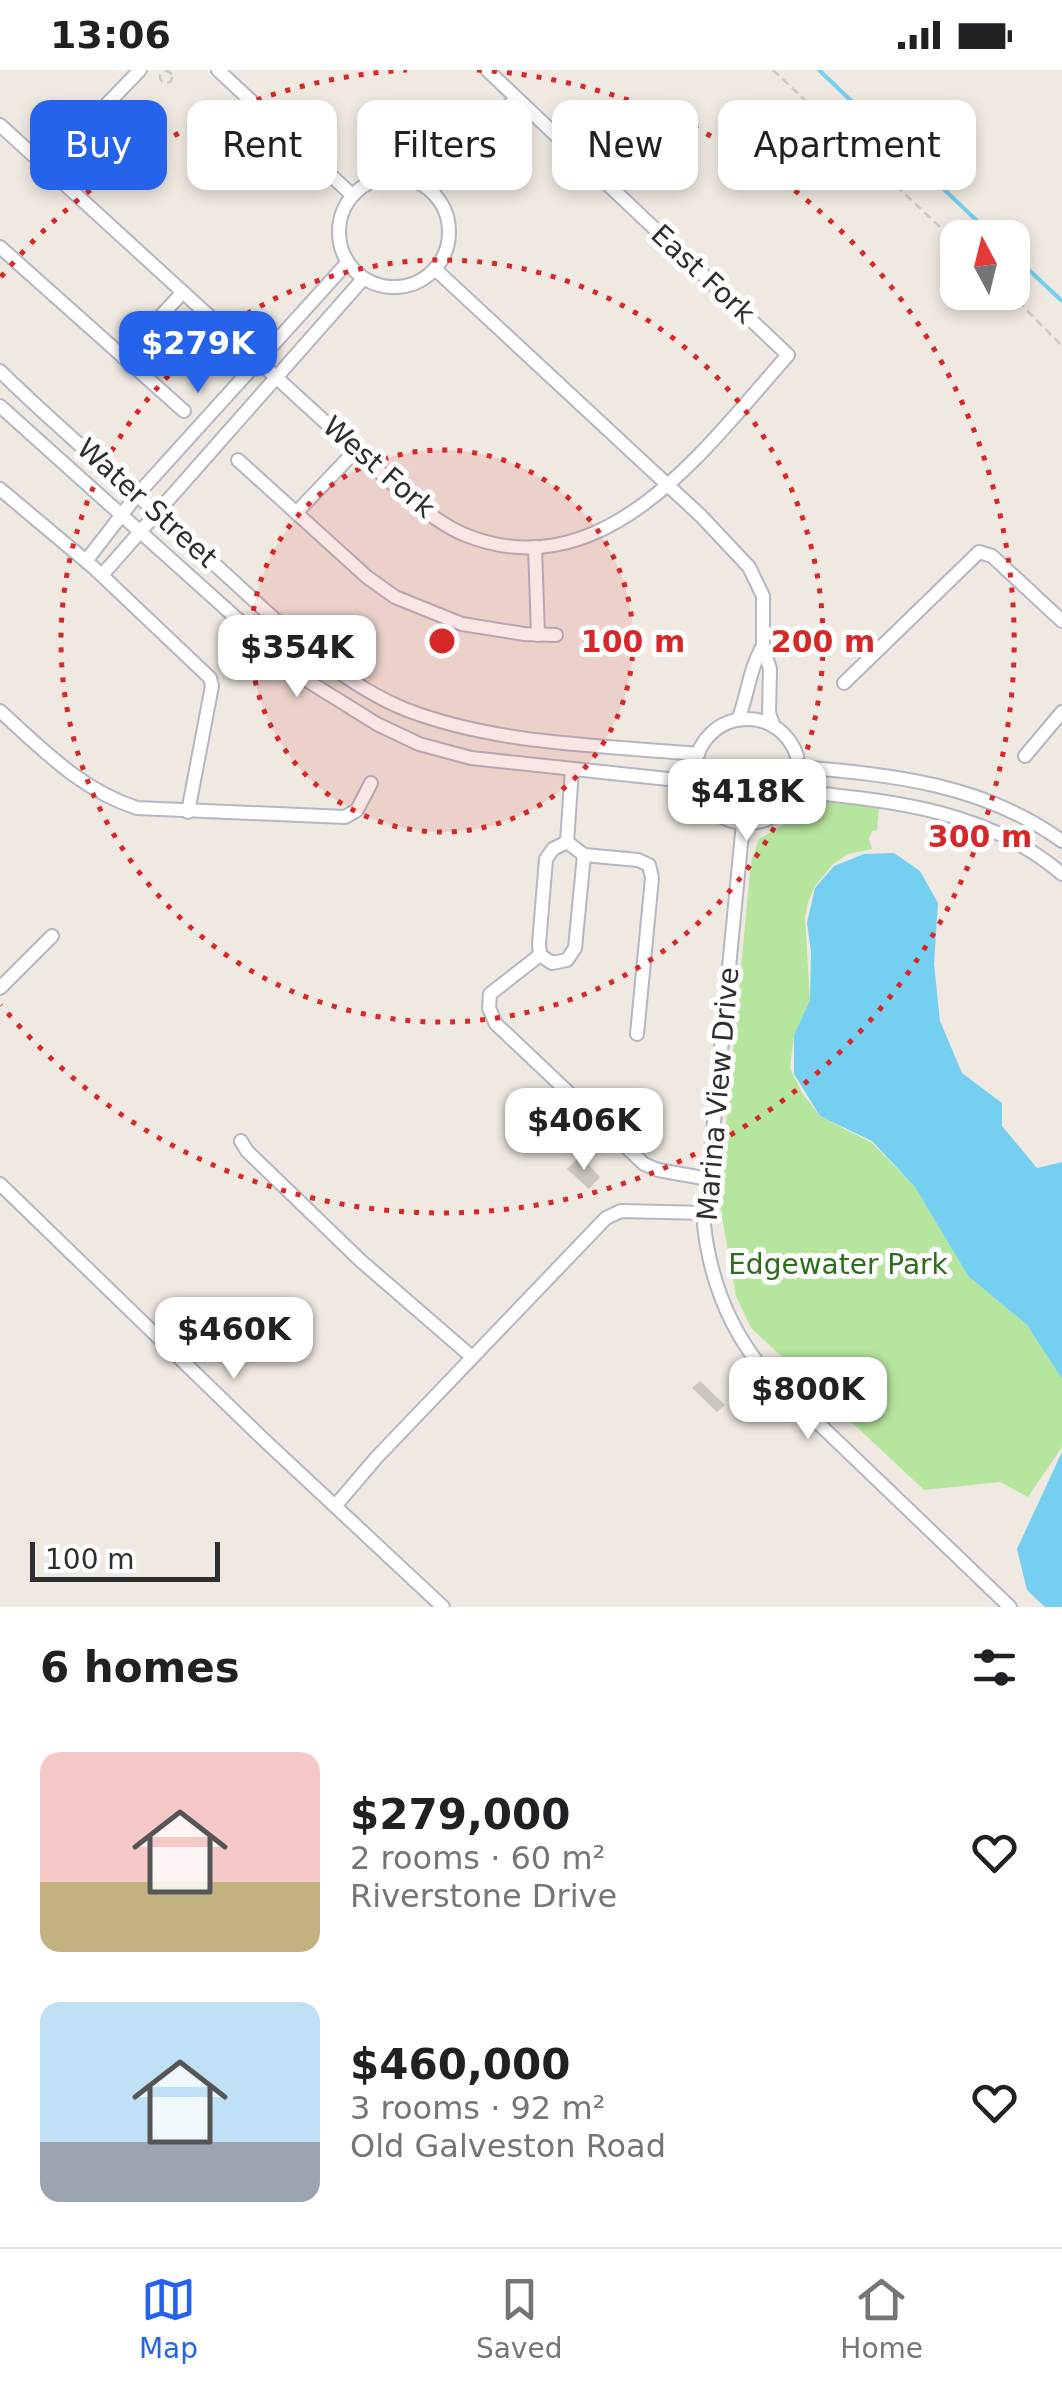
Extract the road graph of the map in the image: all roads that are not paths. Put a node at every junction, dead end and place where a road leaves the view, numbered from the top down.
1 (140, 70) edge
2 (218, 70) edge
3 (488, 70) edge
4 (516, 98) junction
5 (111, 100) edge
6 (0, 126) edge
7 (30, 153) edge
8 (71, 190) edge
9 (431, 191) junction
10 (352, 195) junction
11 (0, 246) edge
12 (347, 263) junction
13 (435, 270) junction
14 (363, 279) junction
15 (183, 292) junction
16 (788, 355) joint
17 (124, 357) junction
18 (259, 361) junction
19 (0, 372) edge
20 (276, 376) junction
21 (0, 406) edge
22 (184, 412) dead end
23 (356, 450) junction
24 (238, 460) dead end
25 (667, 484) junction
26 (0, 488) edge
27 (138, 495) junction
28 (157, 512) junction
29 (297, 512) junction
30 (122, 516) junction
31 (140, 532) junction
32 (535, 547) junction
33 (86, 561) junction
34 (102, 576) junction
35 (1062, 621) edge
36 (538, 634) junction
37 (556, 634) dead end
38 (763, 646) junction
39 (844, 682) dead end
40 (0, 711) edge
41 (1062, 712) edge
42 (738, 720) junction
43 (774, 727) junction
44 (567, 742) junction
45 (698, 754) junction
46 (1025, 756) dead end
47 (568, 768) junction
48 (799, 768) junction
49 (696, 782) junction
50 (371, 783) dead end
51 (796, 791) junction
52 (188, 812) junction
53 (743, 823) junction
54 (1062, 841) edge
55 (567, 842) junction
56 (584, 855) junction
57 (1062, 874) edge
58 (52, 936) dead end
59 (540, 955) junction
60 (0, 988) edge
61 (637, 1034) dead end
62 (241, 1141) dead end
63 (709, 1179) junction
64 (0, 1184) edge
65 (706, 1213) junction
66 (472, 1357) junction
67 (336, 1505) junction
68 (443, 1607) edge
69 (1010, 1607) edge

1 - 5 street
2 - 10 street
3 - 4 street, East Fork
4 - 9 street
4 - 16 street, East Fork
6 - 7 street, West Fork
8 - 15 street, West Fork
9 - 10 street
9 - 13 street
10 - 12 street
11 - 17 street
12 - 14 street
12 - 18 street
13 - 14 street
13 - 25 street
14 - 20 street
15 - 17 street
15 - 18 street, West Fork
16 - 25 street, West Fork
17 - 22 street
18 - 20 street, West Fork
18 - 27 street
19 - 27 street, Water Street
20 - 23 street, West Fork
20 - 28 street
21 - 30 street, Water Street
23 - 29 street
23 - 32 street, West Fork
24 - 29 street
25 - 32 street, West Fork
25 - 38 street
26 - 33 street
27 - 28 street, Water Street
27 - 30 street
28 - 31 street
28 - 44 street, Water Street
29 - 36 street
30 - 31 street, Water Street
30 - 33 street
31 - 34 street
31 - 47 street, Water Street
32 - 36 street
33 - 34 street
34 - 52 street
35 - 39 street
36 - 37 street
38 - 42 street
38 - 43 street
40 - 52 street
41 - 46 street
42 - 43 street
42 - 45 street
43 - 48 street
44 - 45 street, Water Street
44 - 47 street
45 - 49 street
47 - 49 street, Water Street
47 - 55 street
48 - 51 street
48 - 54 street
49 - 53 street
50 - 52 street
51 - 53 street
51 - 57 street
53 - 63 street, Marina View Drive
55 - 56 street
55 - 59 street
56 - 59 street
56 - 61 street
58 - 60 street
59 - 63 street
62 - 66 street
63 - 65 street, Marina View Drive
64 - 67 street
65 - 66 street
65 - 69 street, Marina View Drive
66 - 67 street
67 - 68 street

